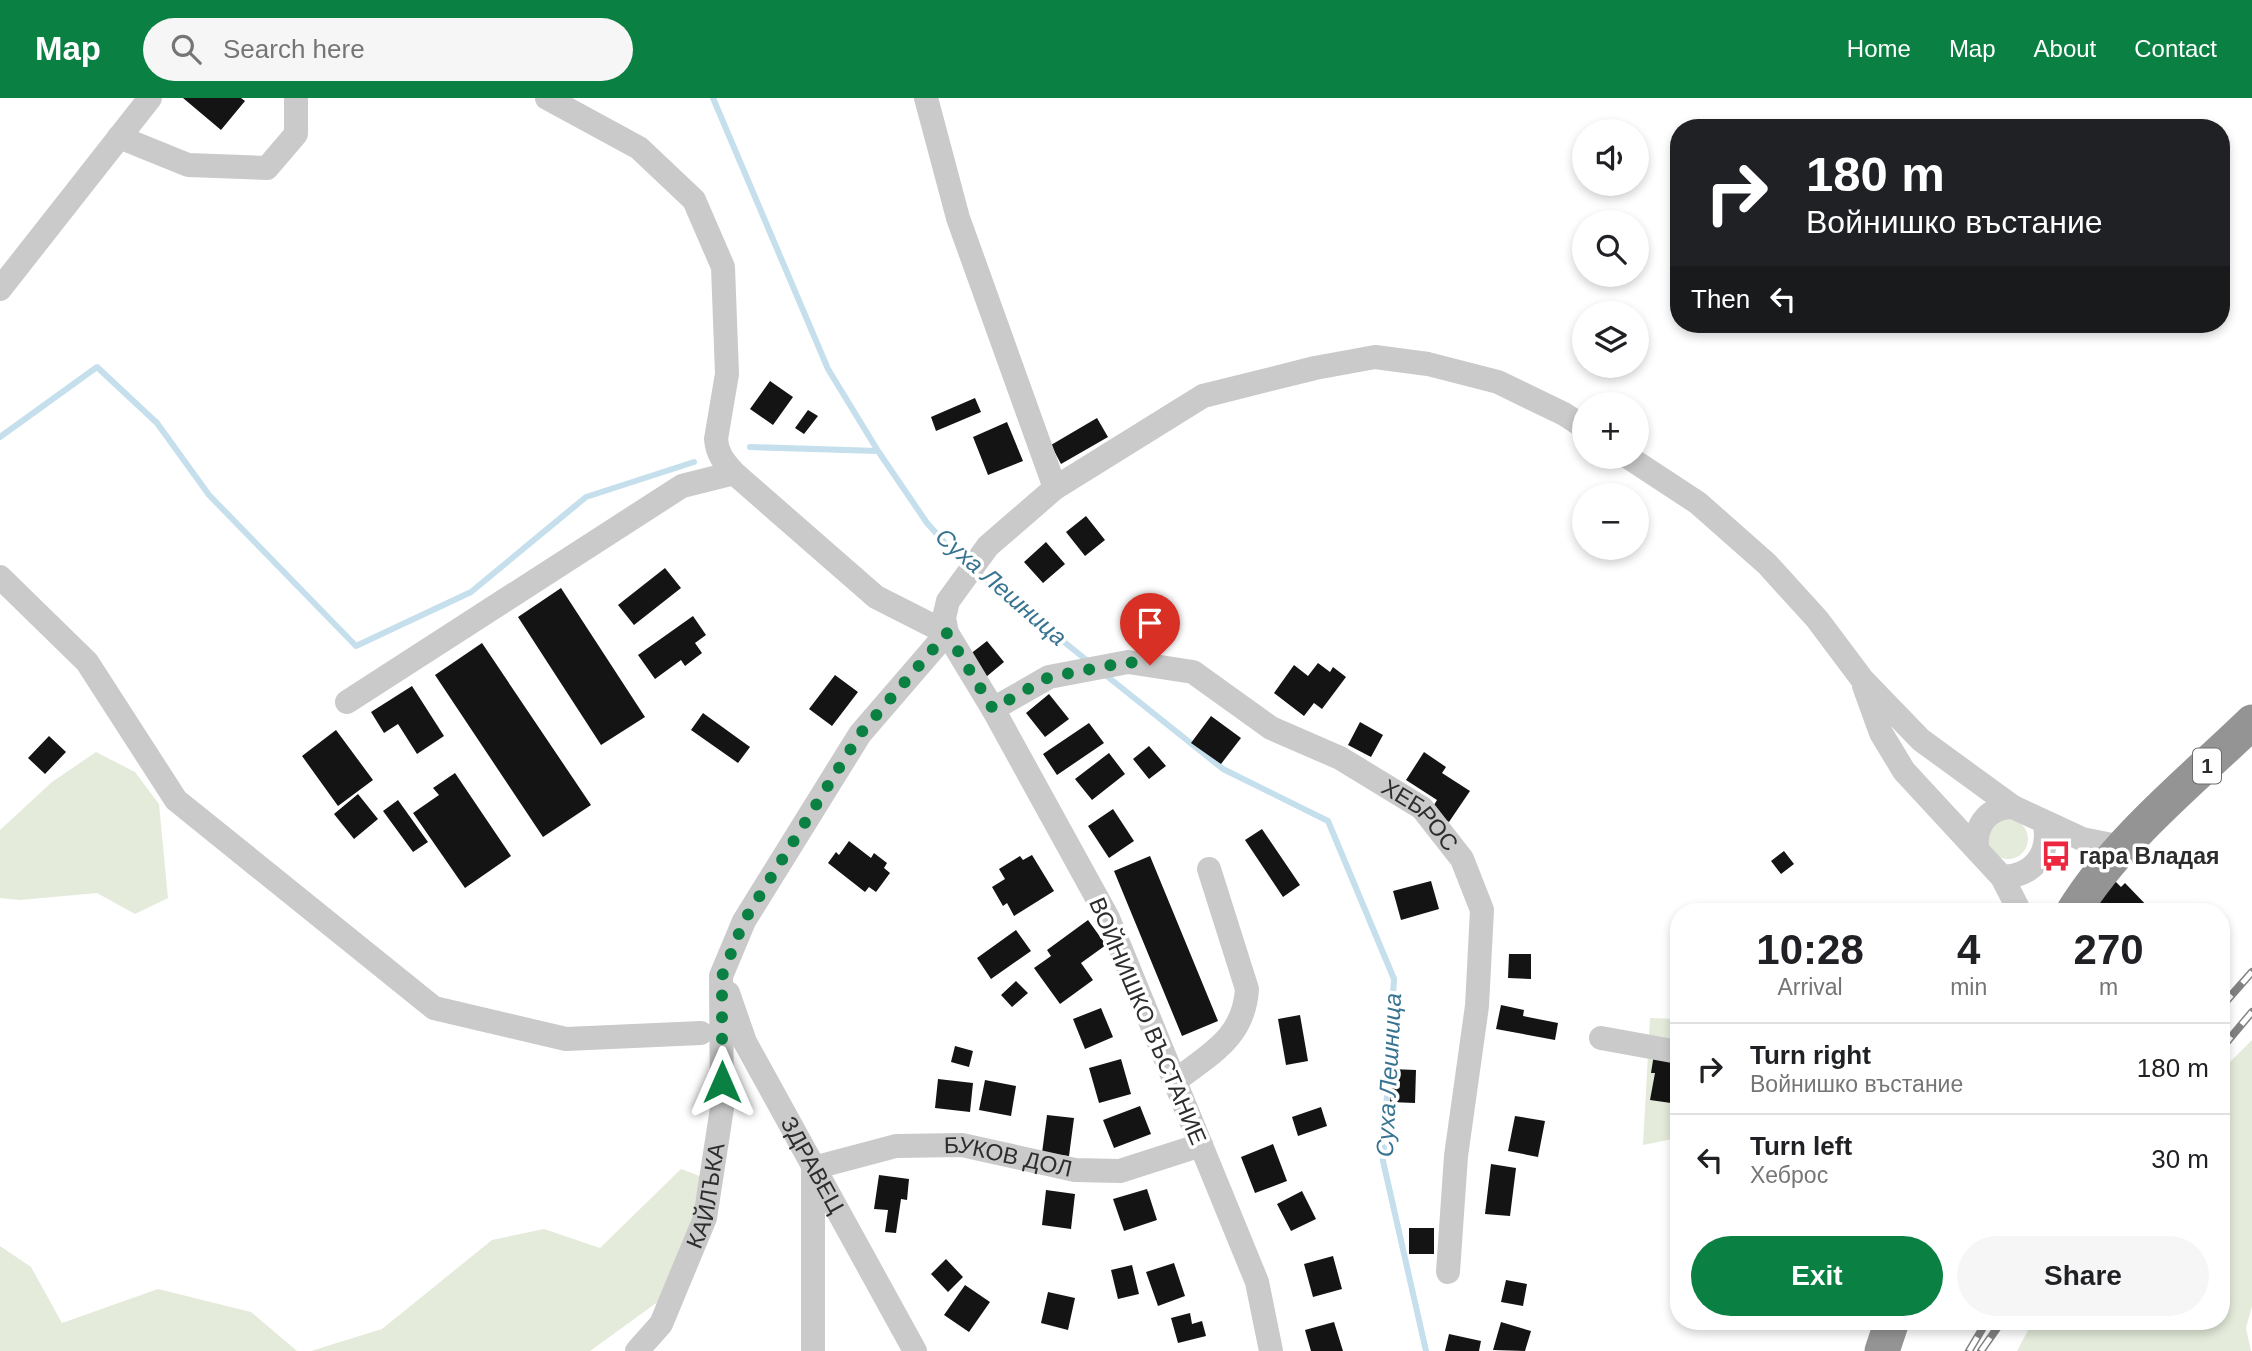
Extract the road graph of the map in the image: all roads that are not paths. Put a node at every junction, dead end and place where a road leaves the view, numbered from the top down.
1 (150, 98) edge
2 (296, 98) edge
3 (547, 98) edge
4 (926, 98) edge
5 (119, 137) junction
6 (0, 289) edge
7 (1572, 419) edge
8 (1646, 469) edge
9 (734, 473) junction
10 (1055, 488) junction
11 (0, 577) edge
12 (947, 633) junction
13 (1861, 678) junction
14 (347, 702) dead end
15 (993, 709) junction
16 (2252, 722) edge
17 (2013, 807) junction
18 (2045, 824) junction
19 (2122, 846) junction
20 (1977, 848) junction
21 (1209, 869) dead end
22 (2002, 877) junction
23 (2015, 903) edge
24 (2078, 903) edge
25 (722, 976) junction
26 (701, 1033) dead end
27 (1601, 1038) dead end
28 (1670, 1051) edge
29 (1175, 1081) junction
30 (1200, 1145) junction
31 (813, 1168) junction
32 (1448, 1272) dead end
33 (1889, 1330) edge
34 (638, 1351) edge
35 (813, 1351) edge
36 (915, 1351) edge
37 (1271, 1351) edge
38 (1882, 1351) edge

1 - 5 street
2 - 5 street
3 - 9 street
4 - 10 street
5 - 6 street
7 - 10 street
8 - 13 street
9 - 12 street
9 - 14 street
10 - 12 street
11 - 26 street
12 - 15 street, ВОЙНИШКО ВЪСТАНИЕ
12 - 25 street, КАЙЛЪКА
13 - 17 street
13 - 20 street
15 - 29 street, ВОЙНИШКО ВЪСТАНИЕ
15 - 32 street, ХЕБРОС
16 - 19 highway, 1
17 - 18 street
17 - 20 street
18 - 19 street
18 - 22 street
19 - 24 highway, 1
20 - 22 street
21 - 29 street
22 - 23 street
25 - 31 street, ЗДРАВЕЦ
25 - 34 street, КАЙЛЪКА
27 - 28 street
29 - 30 street, ВОЙНИШКО ВЪСТАНИЕ
30 - 31 street, БУКОВ ДОЛ
30 - 37 street, ВОЙНИШКО ВЪСТАНИЕ
31 - 35 street
31 - 36 street, ЗДРАВЕЦ
33 - 38 highway

